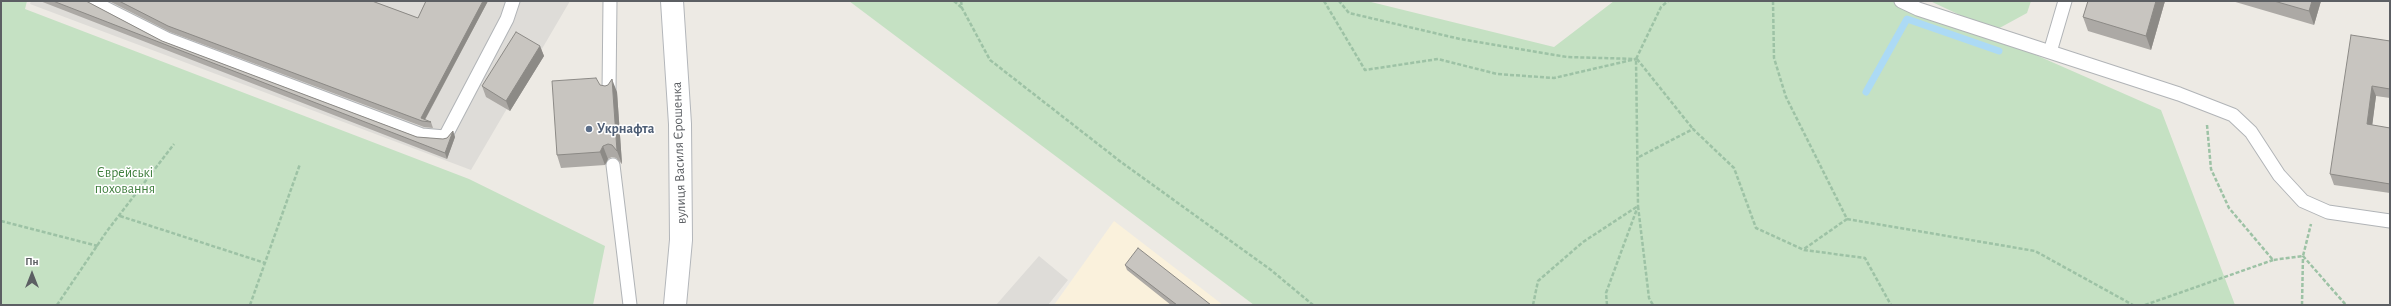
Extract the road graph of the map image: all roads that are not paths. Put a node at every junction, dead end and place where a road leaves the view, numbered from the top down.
1 (90, 1) edge
2 (513, 1) edge
3 (610, 1) edge
4 (672, 1) edge
5 (1901, 1) edge
6 (2065, 1) edge
7 (2050, 52) junction
8 (609, 90) edge
9 (613, 164) dead end
10 (2390, 221) edge
11 (630, 305) edge
12 (675, 305) edge

1 - 2 lane
3 - 8 lane
4 - 12 main road, вулиця Василя Єрошенка
5 - 7 lane
6 - 7 lane
7 - 10 lane
9 - 11 lane

